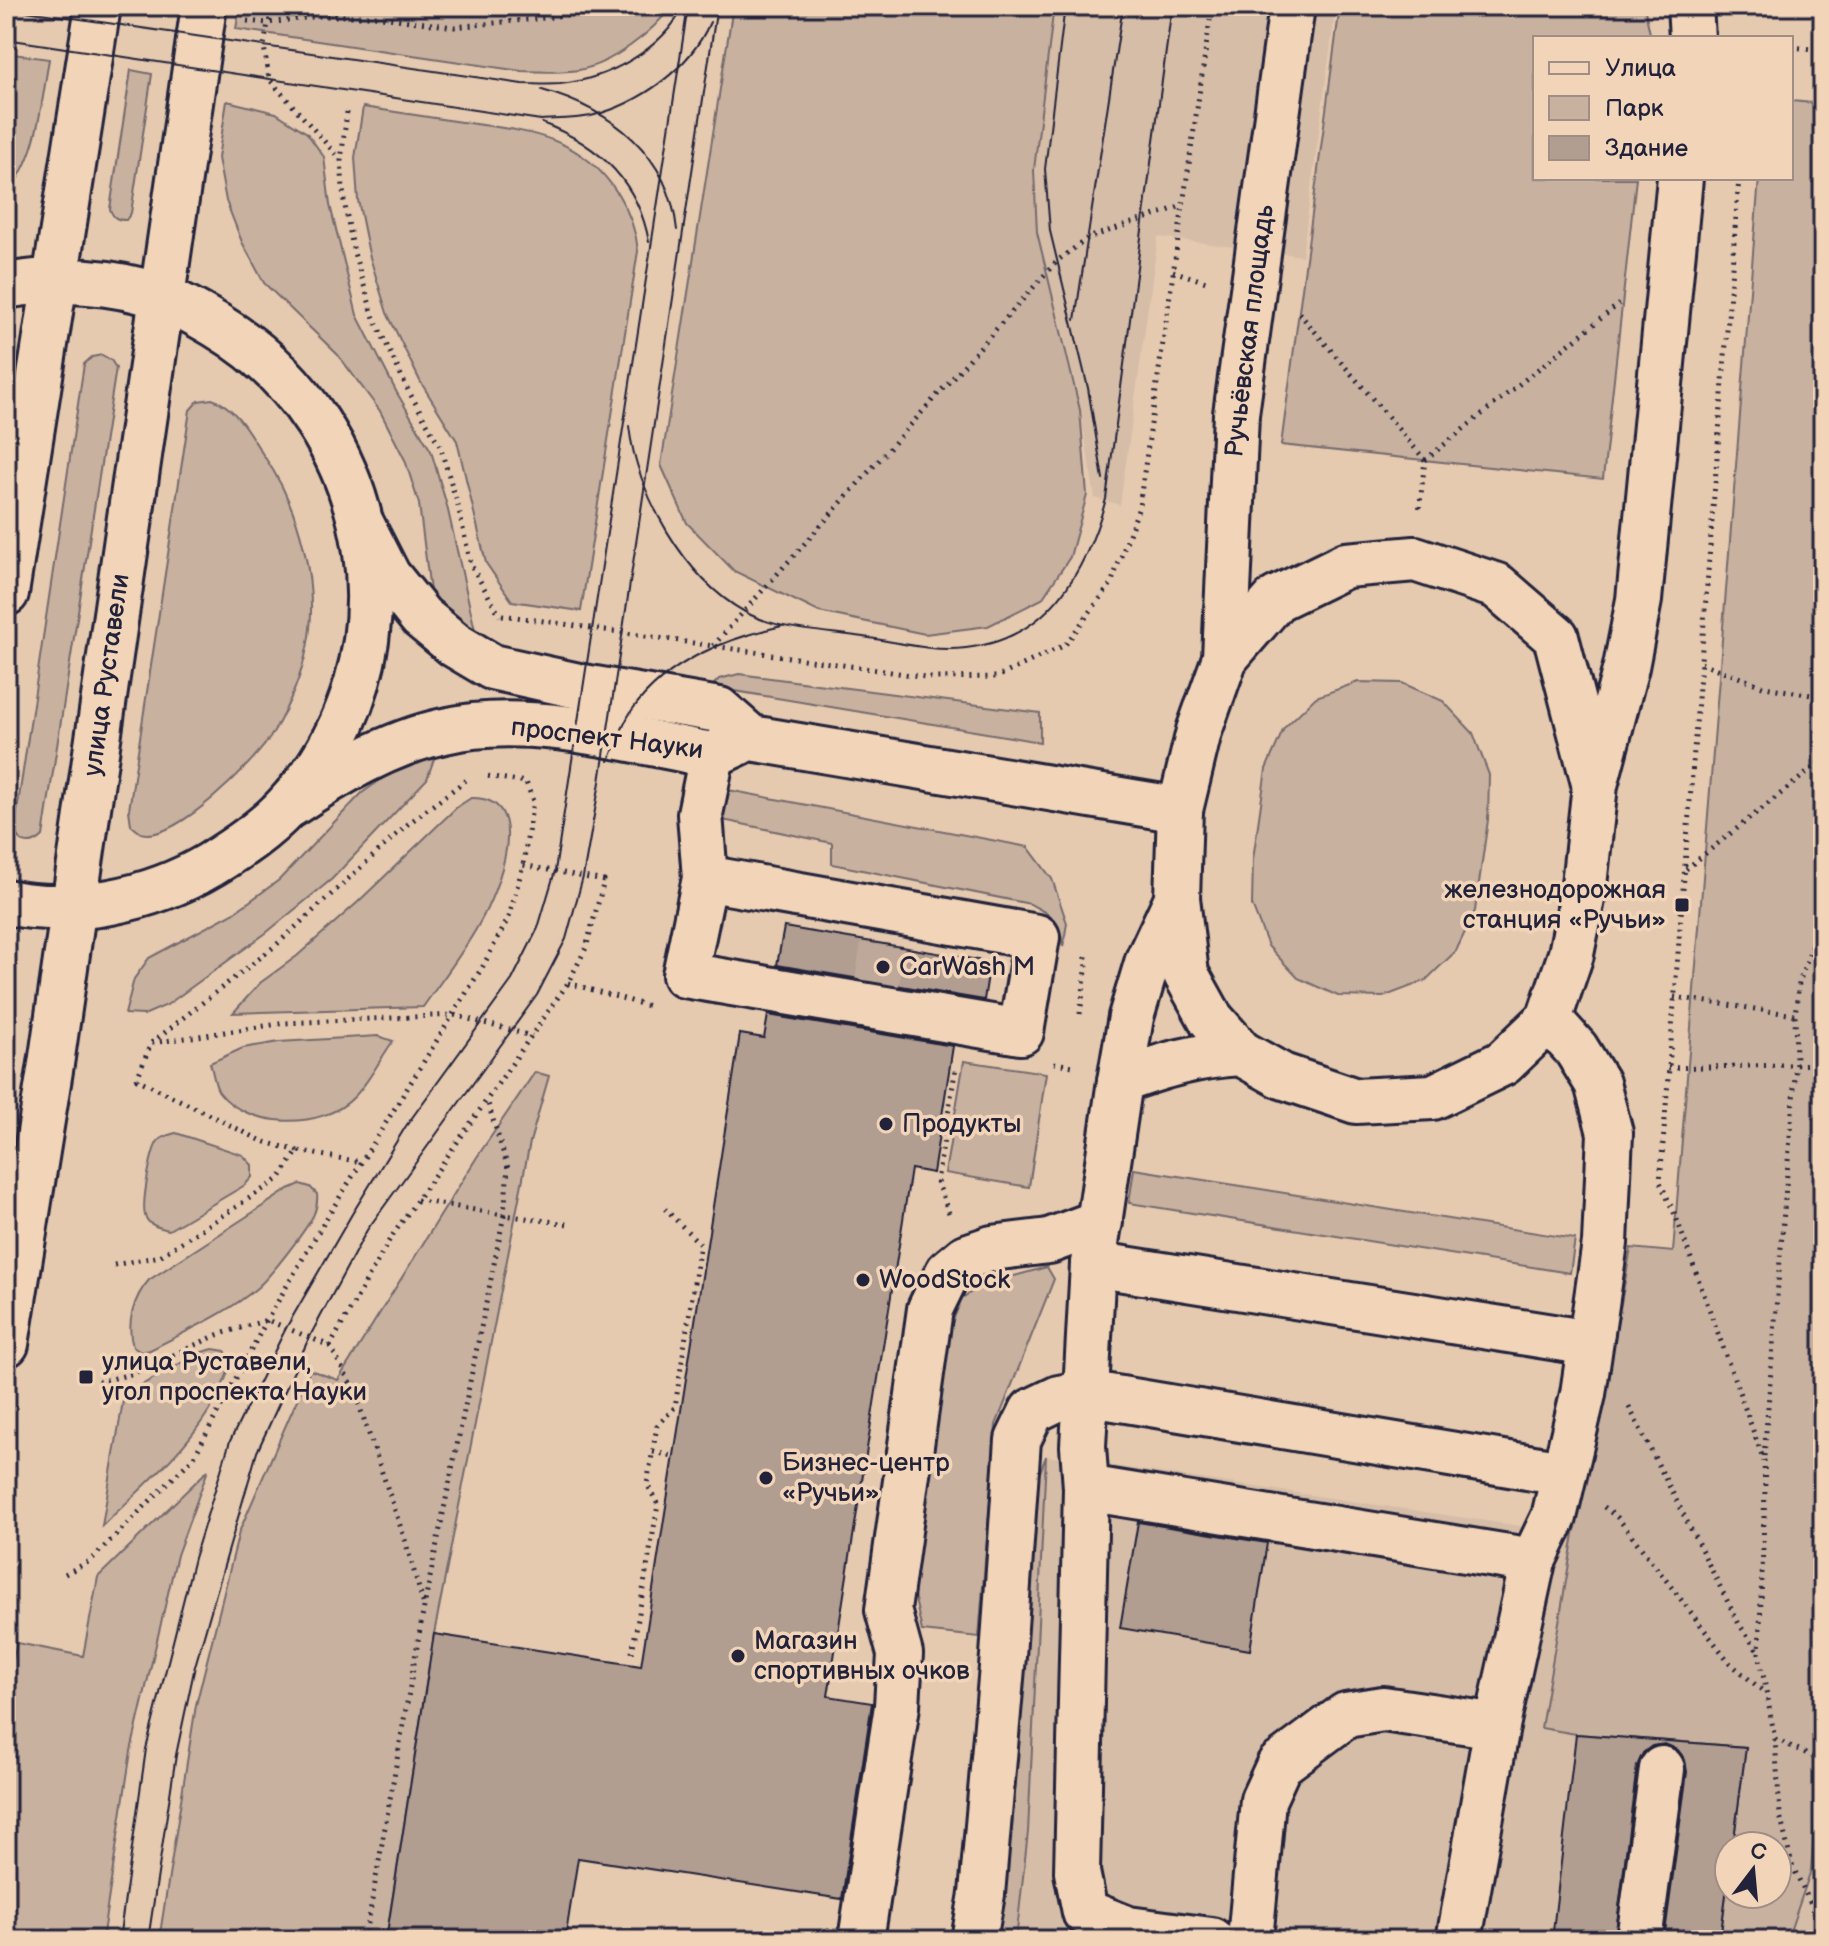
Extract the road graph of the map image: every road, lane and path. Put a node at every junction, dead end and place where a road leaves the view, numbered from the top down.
1 (98, 6) edge
2 (279, 6) edge
3 (616, 6) edge
4 (1212, 6) edge
5 (1292, 6) edge
6 (1690, 6) edge
7 (203, 12) edge
8 (268, 23) junction
9 (1692, 36) edge
10 (1793, 47) edge
11 (1823, 50) edge
12 (347, 112) dead end
13 (341, 160) junction
14 (1680, 180) edge
15 (1739, 180) edge
16 (1183, 206) junction
17 (1173, 271) junction
18 (1731, 277) junction
19 (56, 281) junction
20 (1670, 283) junction
21 (6, 286) edge
22 (1252, 297) junction
23 (162, 298) junction
24 (1425, 460) junction
25 (362, 525) junction
26 (1415, 559) junction
27 (6, 593) edge
28 (501, 615) junction
29 (498, 630) dead end
30 (713, 647) junction
31 (1225, 658) junction
32 (1701, 663) junction
33 (1823, 697) edge
34 (751, 738) junction
35 (712, 755) junction
36 (1823, 760) edge
37 (1595, 785) junction
38 (287, 807) junction
39 (1180, 810) junction
40 (523, 865) junction
41 (1684, 870) junction
42 (705, 878) junction
43 (1823, 887) edge
44 (1177, 898) junction
45 (6, 902) edge
46 (74, 906) junction
47 (1674, 997) junction
48 (454, 1015) junction
49 (1795, 1015) junction
50 (1549, 1019) junction
51 (532, 1036) junction
52 (151, 1043) junction
53 (1241, 1053) junction
54 (1796, 1063) junction
55 (956, 1064) dead end
56 (1823, 1064) edge
57 (1668, 1068) junction
58 (1120, 1081) junction
59 (487, 1100) junction
60 (298, 1151) junction
61 (361, 1162) junction
62 (417, 1200) junction
63 (665, 1209) dead end
64 (504, 1215) junction
65 (569, 1224) dead end
66 (1096, 1243) junction
67 (966, 1257) junction
68 (114, 1265) dead end
69 (267, 1320) junction
70 (1590, 1343) junction
71 (6, 1344) edge
72 (330, 1346) junction
73 (98, 1382) dead end
74 (1085, 1393) junction
75 (1628, 1405) dead end
76 (653, 1452) junction
77 (673, 1456) dead end
78 (1764, 1461) junction
79 (1563, 1473) junction
80 (1086, 1488) junction
81 (1533, 1561) junction
82 (65, 1574) dead end
83 (424, 1607) junction
84 (632, 1653) dead end
85 (1759, 1653) junction
86 (1766, 1693) junction
87 (1497, 1726) junction
88 (1775, 1739) junction
89 (1823, 1761) edge
90 (1662, 1769) dead end
91 (1823, 1893) edge
92 (1820, 1923) junction
93 (365, 1940) edge
94 (861, 1940) edge
95 (974, 1940) edge
96 (1211, 1940) edge
97 (1250, 1940) edge
98 (1459, 1940) edge
99 (1639, 1940) edge
100 (1808, 1940) edge

1 - 19 main road
2 - 8 path
3 - 8 path
4 - 16 path
5 - 22 main road, Ручьёвская площадь
6 - 9 main road
7 - 8 path
7 - 23 main road, улица Руставели
8 - 13 path
10 - 11 path
12 - 13 path
13 - 28 path
14 - 20 main road, Ручьёвская площадь
15 - 18 path
16 - 17 path
16 - 30 path
17 - 22 path
17 - 30 path
18 - 20 path
18 - 32 path
19 - 21 main road, проспект Науки
19 - 23 main road, проспект Науки
19 - 27 main road
20 - 24 path
20 - 37 main road, Ручьёвская площадь
22 - 24 path
22 - 31 main road, Ручьёвская площадь
23 - 25 main road, проспект Науки
23 - 46 main road, улица Руставели
24 - 26 path
25 - 34 main road, проспект Науки
25 - 38 main road, проспект Науки
26 - 31 main road, Ручьёвская площадь
26 - 37 main road, Ручьёвская площадь
28 - 29 path
28 - 30 path
31 - 39 main road, Ручьёвская площадь
32 - 33 path
32 - 41 path
34 - 35 main road, проспект Науки
34 - 39 main road
35 - 38 main road, проспект Науки
35 - 42 main road
36 - 41 path
37 - 50 main road, Ручьёвская площадь
38 - 46 main road, проспект Науки
39 - 44 main road, Ручьёвская площадь
40 - 48 path
40 - 51 path
40 - 52 path
41 - 47 path
42 - 42 main road
43 - 49 path
44 - 53 main road, Ручьёвская площадь
44 - 58 main road
45 - 46 main road, проспект Науки
46 - 71 main road, улица Руставели
47 - 49 path
47 - 57 path
48 - 51 path
48 - 52 path
48 - 61 path
49 - 54 path
50 - 53 main road, Ручьёвская площадь
50 - 70 main road
51 - 59 path
52 - 60 path
53 - 58 main road
54 - 56 path
54 - 57 path
54 - 78 path
55 - 67 path
57 - 78 path
58 - 66 main road
59 - 62 path
59 - 64 path
60 - 61 path
60 - 68 path
61 - 69 path
62 - 64 path
62 - 72 path
63 - 76 path
64 - 65 path
64 - 83 path
66 - 67 main road
66 - 70 main road
66 - 74 main road
67 - 94 main road
69 - 72 path
69 - 73 path
69 - 82 path
70 - 79 main road
72 - 83 path
74 - 79 main road
74 - 80 main road
74 - 95 main road
75 - 85 path
76 - 77 path
76 - 84 path
78 - 85 path
79 - 81 main road
79 - 86 path
80 - 81 main road
80 - 96 main road
81 - 87 main road
83 - 93 path
85 - 86 path
86 - 88 path
87 - 97 main road
87 - 98 main road
88 - 89 path
88 - 92 path
90 - 99 main road
91 - 92 path
92 - 100 path

